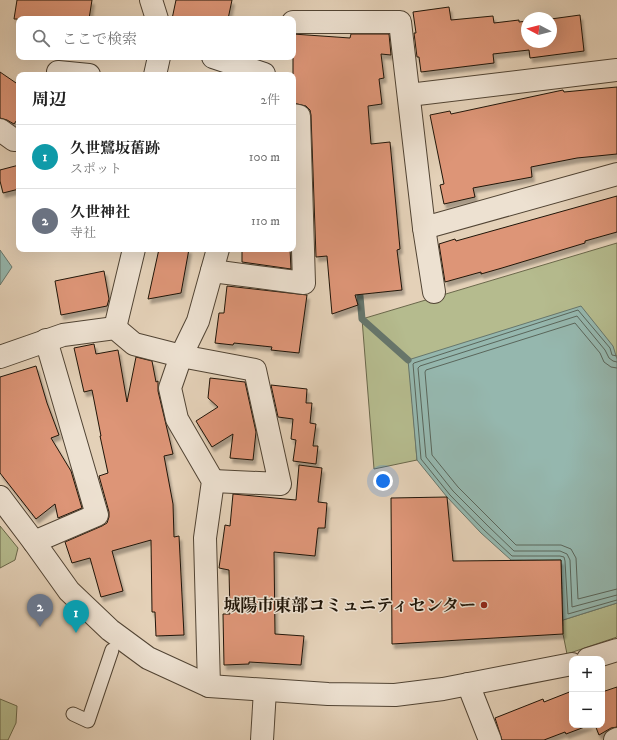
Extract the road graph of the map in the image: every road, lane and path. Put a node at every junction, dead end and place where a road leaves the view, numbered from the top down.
1 (151, 0) edge
2 (156, 16) edge
3 (296, 22) edge
4 (158, 60) edge
5 (226, 60) edge
6 (265, 69) edge
7 (617, 70) edge
8 (156, 72) edge
9 (409, 95) junction
10 (296, 116) edge
11 (0, 130) edge
12 (16, 140) edge
13 (617, 174) edge
14 (424, 228) junction
15 (133, 252) edge
16 (217, 252) edge
17 (212, 272) junction
18 (434, 292) dead end
19 (115, 328) junction
20 (46, 340) junction
21 (181, 356) junction
22 (0, 357) edge
23 (213, 482) junction
24 (0, 497) edge
25 (34, 542) junction
26 (112, 650) dead end
27 (617, 650) edge
28 (598, 656) edge
29 (569, 665) edge
30 (468, 684) junction
31 (209, 686) junction
32 (265, 690) junction
33 (73, 714) dead end
34 (262, 740) edge
35 (490, 740) edge

1 - 2 street
3 - 9 street
4 - 8 street
5 - 6 street
7 - 9 street
9 - 14 street
10 - 17 street
11 - 12 street
13 - 14 street
14 - 18 street
15 - 19 street
16 - 17 street
17 - 21 street
19 - 20 street
19 - 21 street
20 - 22 street
20 - 25 street
21 - 23 street
21 - 23 street
23 - 31 street
24 - 25 street
25 - 31 street
26 - 33 lane
27 - 28 street
29 - 30 street
30 - 32 street
30 - 35 street
31 - 32 street
32 - 34 street

